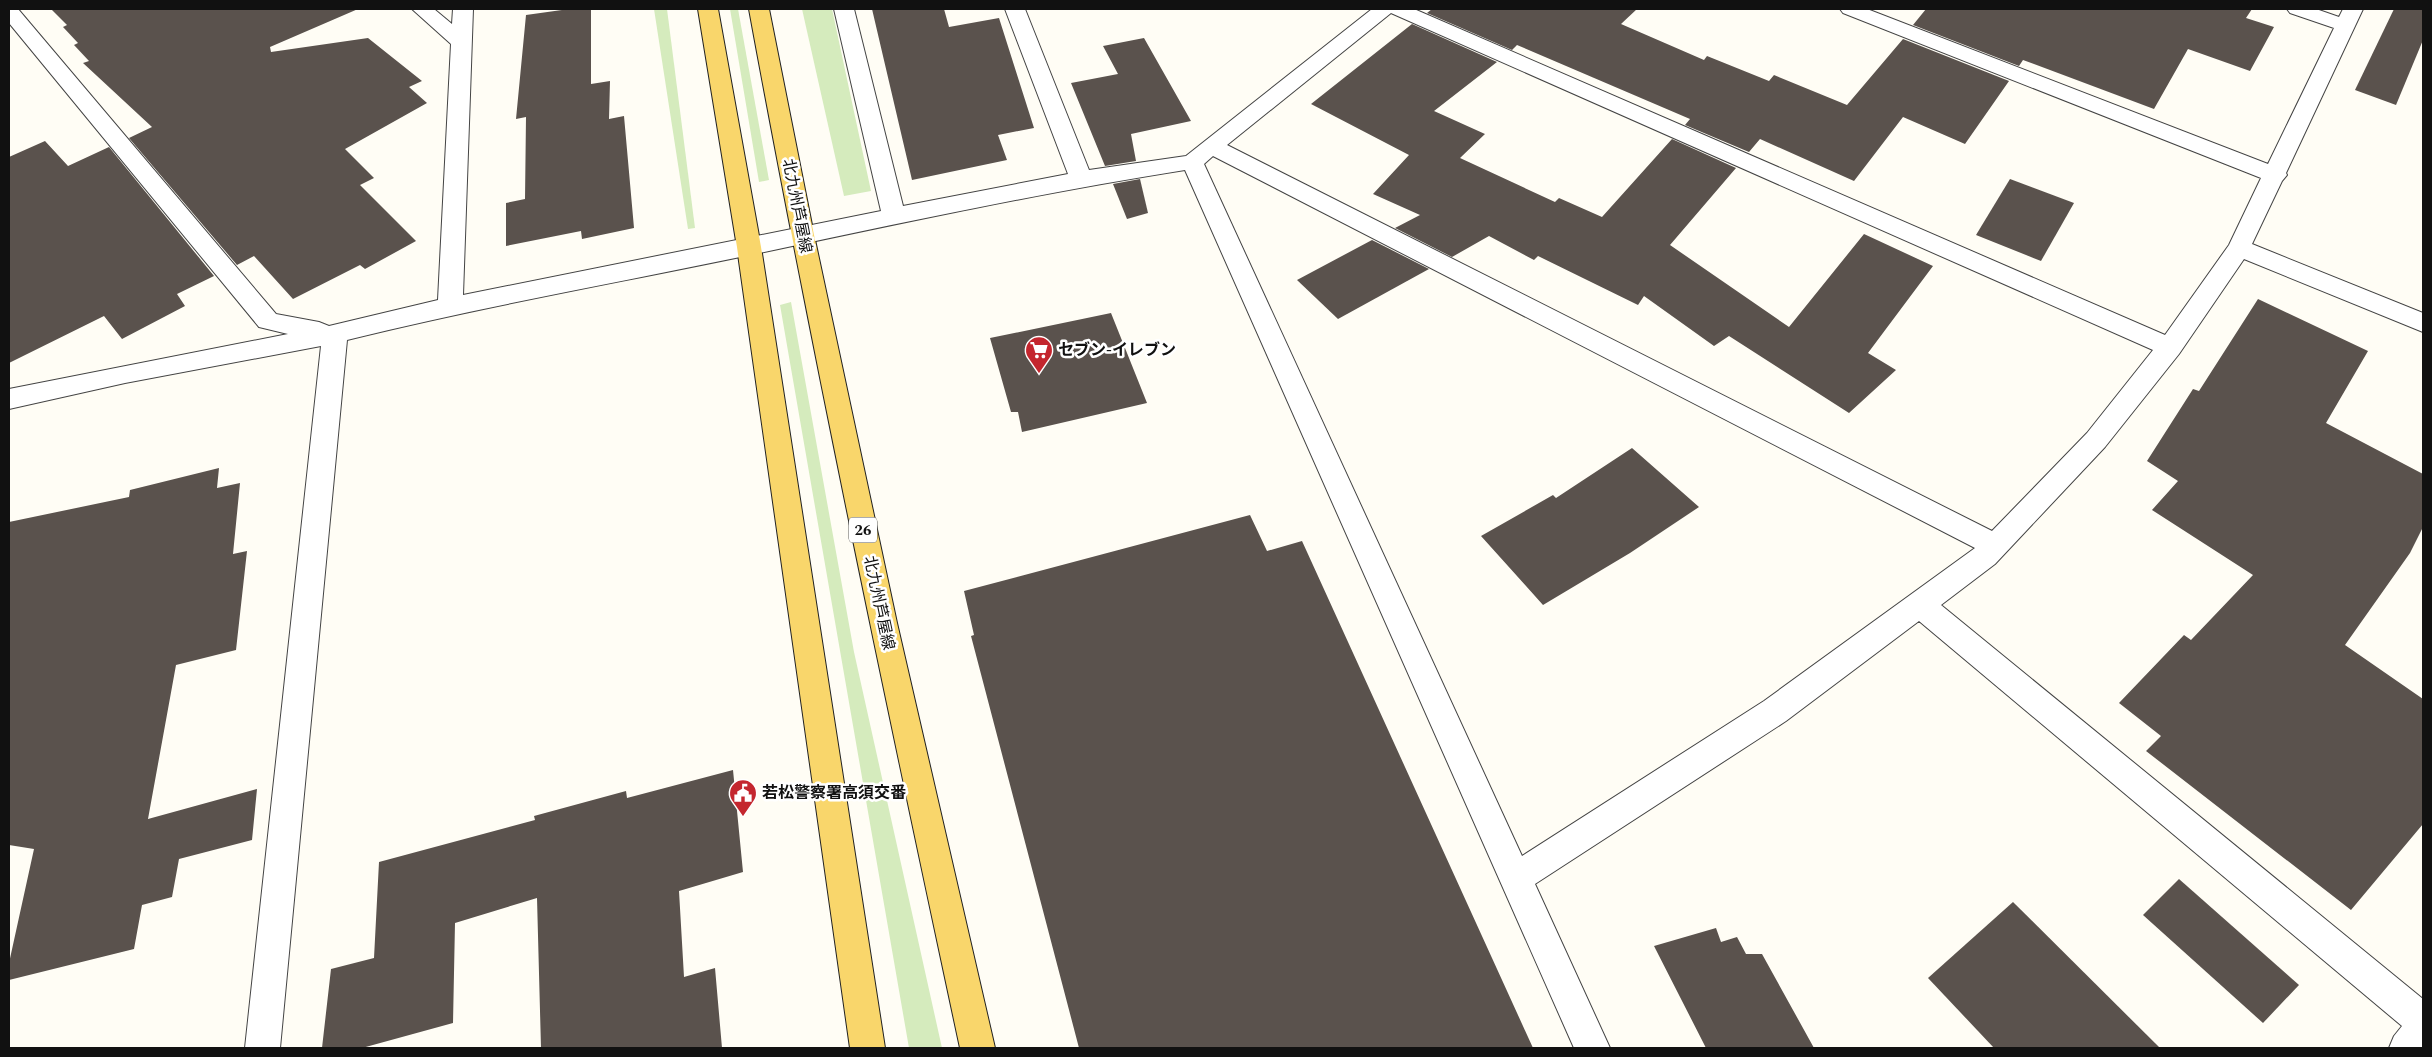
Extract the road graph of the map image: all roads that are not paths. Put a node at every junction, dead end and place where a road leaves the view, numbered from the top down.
1 (422, 9) edge
2 (463, 9) edge
3 (708, 9) edge
4 (759, 9) edge
5 (844, 9) edge
6 (1014, 9) edge
7 (1384, 9) edge
8 (1398, 9) edge
9 (1850, 9) edge
10 (2296, 9) edge
11 (9, 11) edge
12 (2349, 17) edge
13 (461, 42) junction
14 (1201, 154) junction
15 (2276, 174) junction
16 (1081, 179) junction
17 (894, 216) junction
18 (802, 235) junction
19 (749, 247) junction
20 (2239, 248) junction
21 (450, 306) junction
22 (2423, 323) edge
23 (335, 334) junction
24 (2170, 347) junction
25 (9, 399) edge
26 (1994, 545) junction
27 (1919, 604) junction
28 (1516, 878) junction
29 (2423, 1021) edge
30 (2423, 1030) edge
31 (262, 1048) edge
32 (868, 1048) edge
33 (978, 1048) edge
34 (1592, 1048) edge
35 (2406, 1048) edge

1 - 13 street
2 - 13 street
3 - 19 main road
4 - 18 main road, 北九州芦屋線 / 26
5 - 17 street
6 - 16 street
7 - 14 street
8 - 24 street
9 - 15 street
10 - 12 street
11 - 23 street
12 - 15 street
13 - 21 street
14 - 16 street
14 - 26 street
14 - 28 street
15 - 20 street
16 - 17 street
17 - 18 street
18 - 19 street
18 - 33 main road, 北九州芦屋線 / 26
19 - 21 street
19 - 32 main road
20 - 22 street
20 - 24 street
21 - 23 street
23 - 25 street
23 - 31 street
24 - 26 street
26 - 27 street
27 - 28 street
27 - 29 street
28 - 34 street
30 - 35 street

